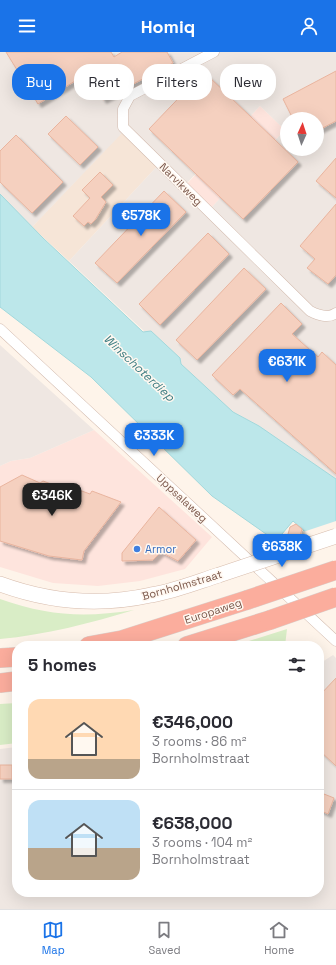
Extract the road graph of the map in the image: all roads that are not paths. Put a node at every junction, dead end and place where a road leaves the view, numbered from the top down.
1 (214, 52) edge
2 (336, 314) edge
3 (0, 329) edge
4 (336, 536) edge
5 (336, 570) edge
6 (0, 584) edge
7 (336, 597) edge
8 (336, 640) edge
9 (116, 641) edge
10 (203, 641) edge
11 (12, 657) edge
12 (0, 658) edge
13 (12, 682) edge
14 (0, 683) edge

1 - 2 street, Narvikweg
3 - 8 street, Uppsalaweg
4 - 6 street, Bornholmstraat, bridge
5 - 9 highway, Europaweg, bridge
7 - 10 highway, bridge
11 - 12 highway
13 - 14 highway

